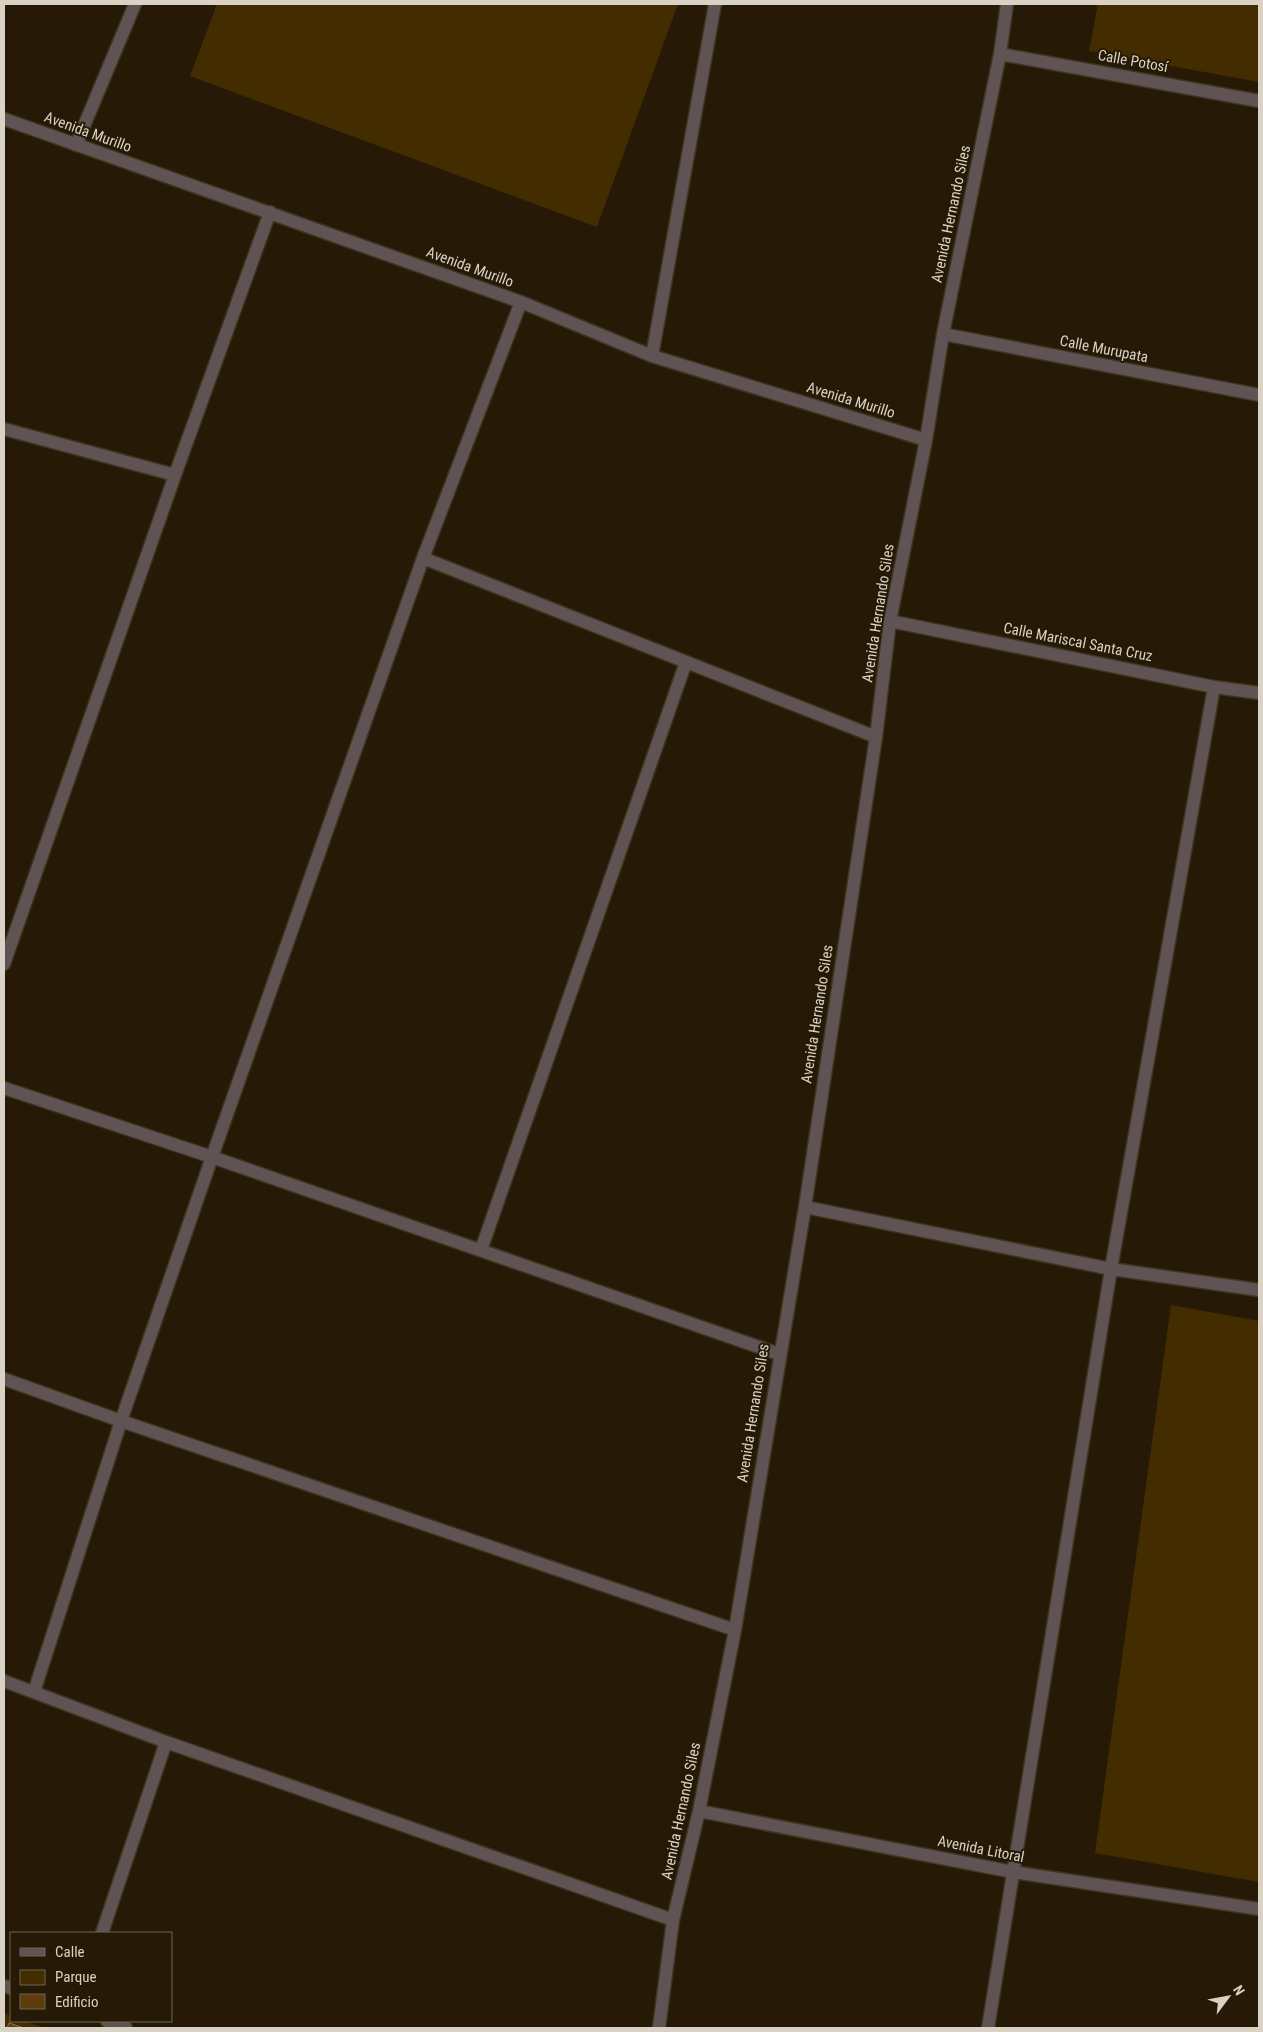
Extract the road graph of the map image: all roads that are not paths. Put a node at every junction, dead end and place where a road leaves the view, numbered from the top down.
1 (135, 4) edge
2 (715, 4) edge
3 (1007, 4) edge
4 (1000, 54) junction
5 (1259, 101) edge
6 (4, 119) edge
7 (76, 145) junction
8 (270, 212) junction
9 (521, 302) junction
10 (943, 334) junction
11 (652, 356) junction
12 (1259, 396) edge
13 (4, 429) edge
14 (926, 440) junction
15 (175, 475) junction
16 (424, 558) junction
17 (890, 621) junction
18 (686, 662) junction
19 (1214, 687) junction
20 (1259, 693) edge
21 (876, 737) junction
22 (4, 964) edge
23 (4, 1088) edge
24 (212, 1157) junction
25 (805, 1207) junction
26 (481, 1250) junction
27 (1111, 1269) junction
28 (1259, 1290) edge
29 (779, 1354) junction
30 (4, 1379) edge
31 (121, 1421) junction
32 (735, 1630) junction
33 (4, 1681) edge
34 (34, 1692) junction
35 (166, 1742) junction
36 (699, 1811) junction
37 (1014, 1872) junction
38 (1259, 1908) edge
39 (673, 1920) junction
40 (102, 1932) edge
41 (110, 2022) edge
42 (126, 2028) edge
43 (659, 2028) edge
44 (988, 2028) edge

1 - 7 street
2 - 11 street
3 - 4 street, Avenida Hernando Siles
4 - 5 street, Calle Potosí
4 - 10 street, Avenida Hernando Siles
6 - 7 street, Avenida Murillo
7 - 8 street, Avenida Murillo
8 - 9 street, Avenida Murillo
8 - 15 street
9 - 11 street, Avenida Murillo
9 - 16 street
10 - 12 street, Calle Murupata
10 - 14 street, Avenida Hernando Siles
11 - 14 street, Avenida Murillo
13 - 15 street
14 - 17 street, Avenida Hernando Siles
15 - 22 street
16 - 18 street
16 - 24 street
17 - 19 street, Calle Mariscal Santa Cruz
17 - 21 street, Avenida Hernando Siles
18 - 21 street
18 - 26 street
19 - 20 street, Calle Mariscal Santa Cruz
19 - 27 street
21 - 25 street, Avenida Hernando Siles
23 - 24 street
24 - 26 street
24 - 31 street
25 - 27 street
25 - 29 street, Avenida Hernando Siles
26 - 29 street
27 - 28 street
27 - 37 street
29 - 32 street, Avenida Hernando Siles
30 - 31 street
31 - 32 street
31 - 34 street
32 - 36 street, Avenida Hernando Siles
33 - 34 street
34 - 35 street
35 - 39 street
35 - 40 street
36 - 37 street, Avenida Litoral
36 - 39 street, Avenida Hernando Siles
37 - 38 street, Avenida Litoral
37 - 44 street
39 - 43 street, Avenida Hernando Siles
41 - 42 street

